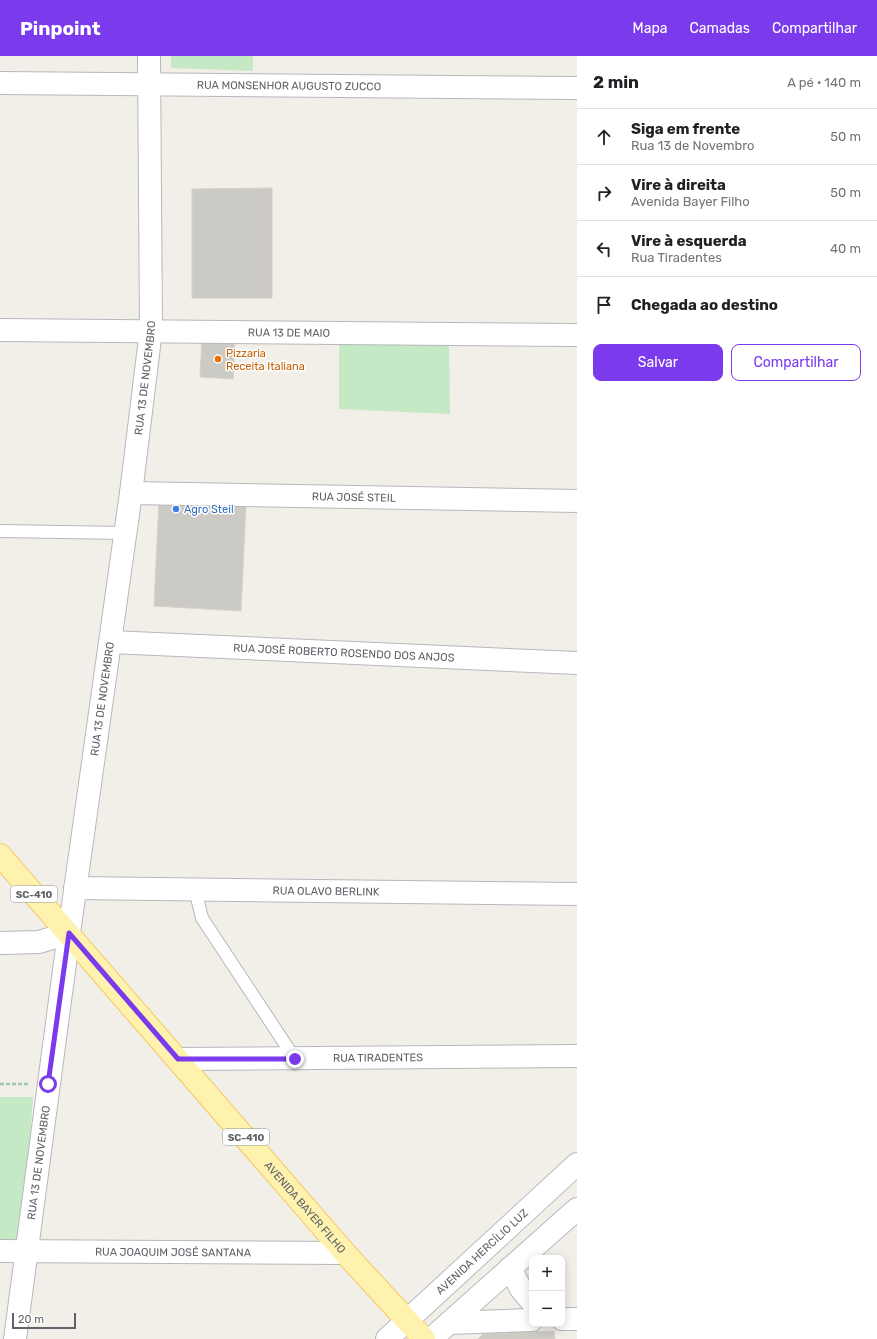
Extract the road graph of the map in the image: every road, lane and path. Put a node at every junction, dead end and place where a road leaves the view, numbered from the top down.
1 (149, 56) edge
2 (0, 83) edge
3 (149, 84) junction
4 (577, 88) edge
5 (0, 330) edge
6 (151, 330) junction
7 (577, 335) edge
8 (131, 493) junction
9 (577, 501) edge
10 (0, 531) edge
11 (125, 533) junction
12 (111, 642) junction
13 (577, 663) edge
14 (0, 855) edge
15 (75, 888) junction
16 (195, 889) junction
17 (577, 894) edge
18 (69, 933) junction
19 (0, 943) edge
20 (577, 1056) edge
21 (178, 1059) junction
22 (295, 1059) junction
23 (0, 1084) edge
24 (48, 1084) junction
25 (577, 1164) edge
26 (577, 1209) edge
27 (0, 1251) edge
28 (27, 1251) junction
29 (345, 1253) junction
30 (510, 1268) junction
31 (529, 1298) edge
32 (565, 1319) edge
33 (529, 1320) edge
34 (577, 1320) edge
35 (408, 1321) junction
36 (449, 1323) junction
37 (15, 1339) edge
38 (387, 1339) edge
39 (424, 1339) edge
40 (431, 1339) edge

1 - 3 street, RUA 13 DE NOVEMBRO
2 - 3 street, RUA MONSENHOR AUGUSTO ZUCCO
3 - 4 street, RUA MONSENHOR AUGUSTO ZUCCO
3 - 6 street, RUA 13 DE NOVEMBRO
5 - 6 street, RUA 13 DE MAIO
6 - 7 street, RUA 13 DE MAIO
6 - 8 street, RUA 13 DE NOVEMBRO
8 - 9 street, RUA JOSÉ STEIL
8 - 11 street, RUA 13 DE NOVEMBRO
10 - 11 lane
11 - 12 street, RUA 13 DE NOVEMBRO
12 - 13 street, RUA JOSÉ ROBERTO ROSENDO DOS ANJOS
12 - 15 street, RUA 13 DE NOVEMBRO
14 - 18 main road, AVENIDA BAYER FILHO / SC-410
15 - 16 street, RUA OLAVO BERLINK
15 - 18 street, RUA 13 DE NOVEMBRO
16 - 17 street, RUA OLAVO BERLINK
16 - 22 lane
18 - 19 street
18 - 21 main road, AVENIDA BAYER FILHO / SC-410
18 - 24 street, RUA 13 DE NOVEMBRO
20 - 22 street, RUA TIRADENTES
21 - 22 street, RUA TIRADENTES
21 - 29 main road, AVENIDA BAYER FILHO / SC-410
23 - 24 path
24 - 28 street, RUA 13 DE NOVEMBRO
25 - 35 street, AVENIDA HERCÍLIO LUZ
26 - 30 street
27 - 28 street, RUA JOAQUIM JOSÉ SANTANA
28 - 29 street, RUA JOAQUIM JOSÉ SANTANA
28 - 37 street, RUA 13 DE NOVEMBRO
29 - 35 main road, AVENIDA BAYER FILHO / SC-410
30 - 31 street
30 - 36 street
32 - 34 street
33 - 36 street
35 - 38 street, AVENIDA HERCÍLIO LUZ
35 - 39 main road, AVENIDA BAYER FILHO / SC-410
36 - 40 street

